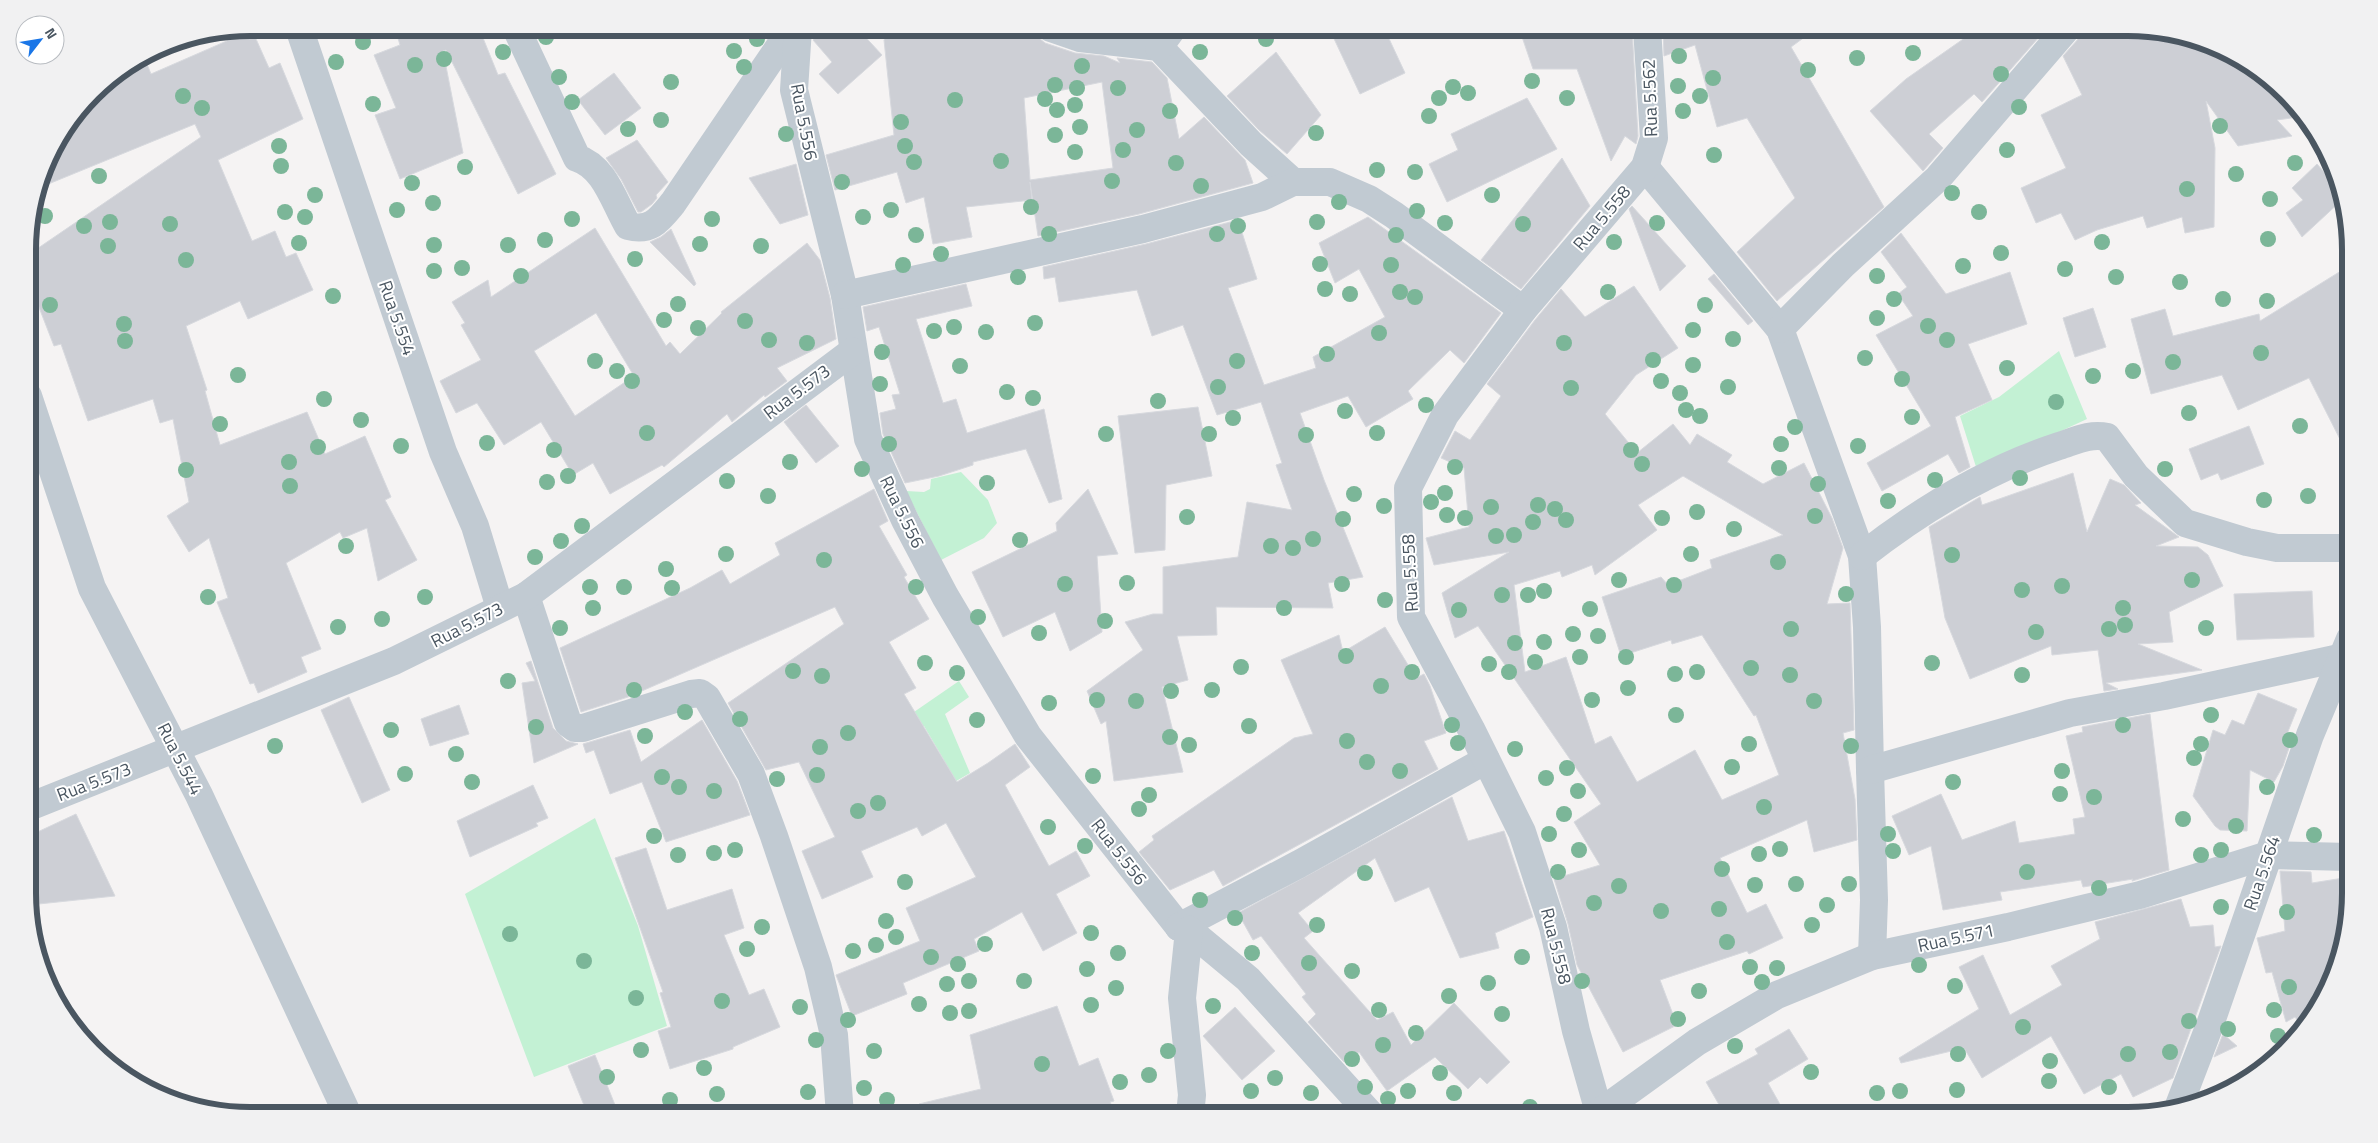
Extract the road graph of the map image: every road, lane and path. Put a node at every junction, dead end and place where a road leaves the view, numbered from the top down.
1 (302, 36) edge
2 (520, 36) edge
3 (787, 36) edge
4 (797, 36) edge
5 (1074, 36) edge
6 (1648, 36) edge
7 (2060, 36) edge
8 (1166, 37) edge
9 (1645, 167) junction
10 (1293, 182) junction
11 (845, 295) junction
12 (1523, 310) junction
13 (1780, 329) junction
14 (853, 351) junction
15 (36, 420) edge
16 (2342, 548) edge
17 (1862, 556) junction
18 (526, 596) junction
19 (500, 608) junction
20 (2342, 649) edge
21 (2342, 660) edge
22 (176, 750) junction
23 (1486, 760) junction
24 (1870, 770) junction
25 (36, 804) edge
26 (2268, 855) junction
27 (2342, 857) edge
28 (1184, 928) junction
29 (1872, 956) junction
30 (2181, 1099) edge
31 (344, 1107) edge
32 (839, 1107) edge
33 (1191, 1107) edge
34 (1364, 1107) edge
35 (1596, 1107) edge
36 (1606, 1107) edge

1 - 19 street, Rua 5.554
2 - 3 street
4 - 11 street, Rua 5.556
5 - 8 street
6 - 9 street, Rua 5.562
7 - 13 street
8 - 10 street
9 - 12 street, Rua 5.558
9 - 13 street
10 - 11 street
10 - 12 street
11 - 14 street, Rua 5.556
12 - 23 street, Rua 5.558
13 - 17 street
14 - 18 street, Rua 5.573
14 - 28 street, Rua 5.556
15 - 22 street, Rua 5.544
16 - 17 street
17 - 24 street
18 - 19 street, Rua 5.573
18 - 32 street
19 - 22 street, Rua 5.573
20 - 24 street
21 - 26 street, Rua 5.564
22 - 25 street, Rua 5.573
22 - 31 street, Rua 5.544
23 - 28 street
23 - 35 street, Rua 5.558
24 - 29 street
26 - 27 street, Rua 5.571
26 - 29 street, Rua 5.571
26 - 30 street, Rua 5.564
28 - 33 street
28 - 34 street, Rua 5.556
29 - 36 street, Rua 5.571

